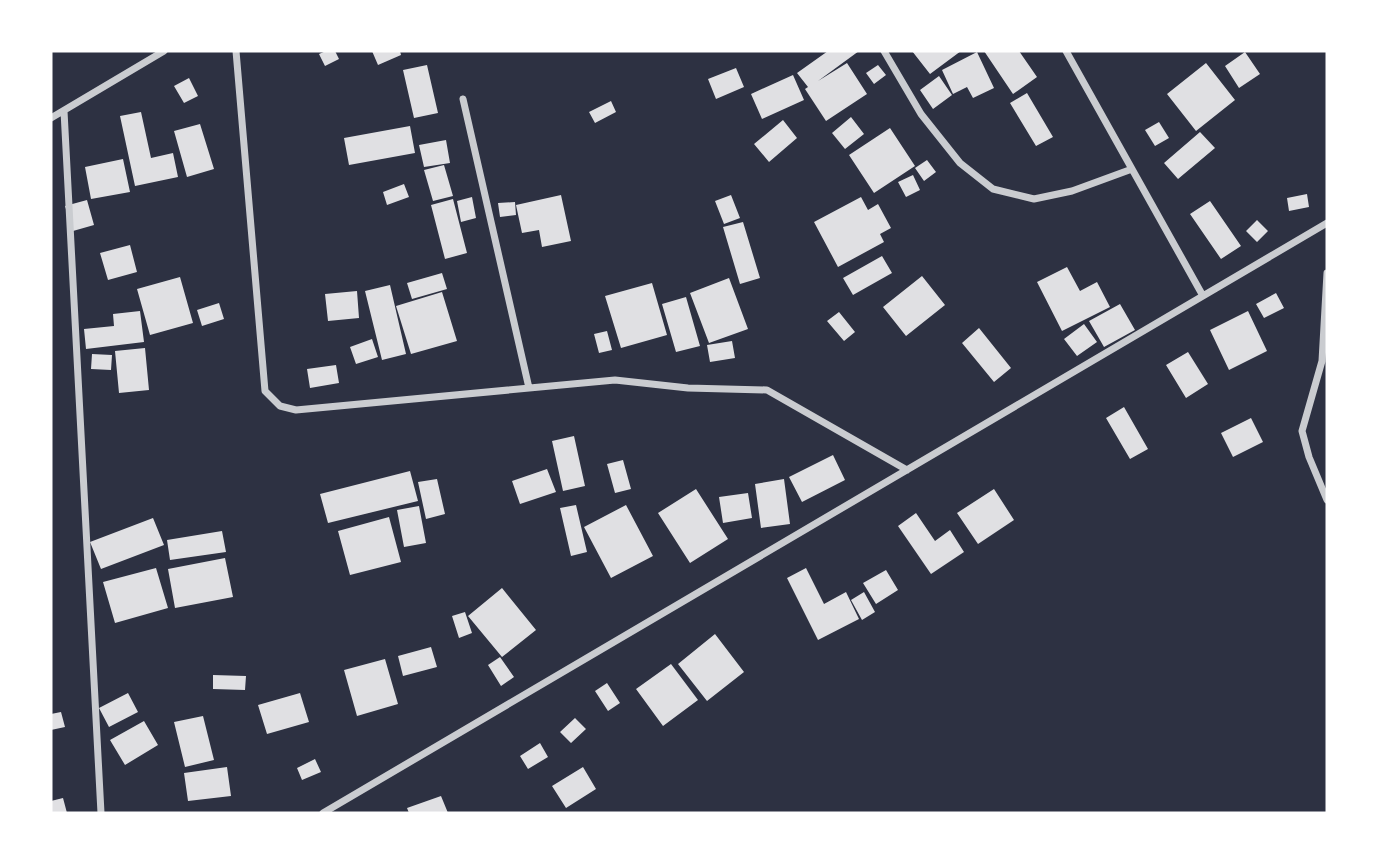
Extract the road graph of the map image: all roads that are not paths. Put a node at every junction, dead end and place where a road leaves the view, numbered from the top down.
1 (164, 51) edge
2 (236, 51) edge
3 (884, 51) edge
4 (1066, 51) edge
5 (463, 99) dead end
6 (64, 111) junction
7 (51, 118) edge
8 (1132, 169) junction
9 (1327, 223) edge
10 (1327, 273) edge
11 (1203, 296) junction
12 (1325, 333) edge
13 (529, 388) junction
14 (907, 470) junction
15 (1327, 500) edge
16 (101, 813) edge
17 (324, 813) edge

1 - 6 street
2 - 13 street
3 - 8 street
4 - 8 street
5 - 13 street
6 - 7 street
6 - 16 street
8 - 11 street
9 - 11 street
10 - 12 street
11 - 14 street
12 - 15 street
13 - 14 street
14 - 17 street

